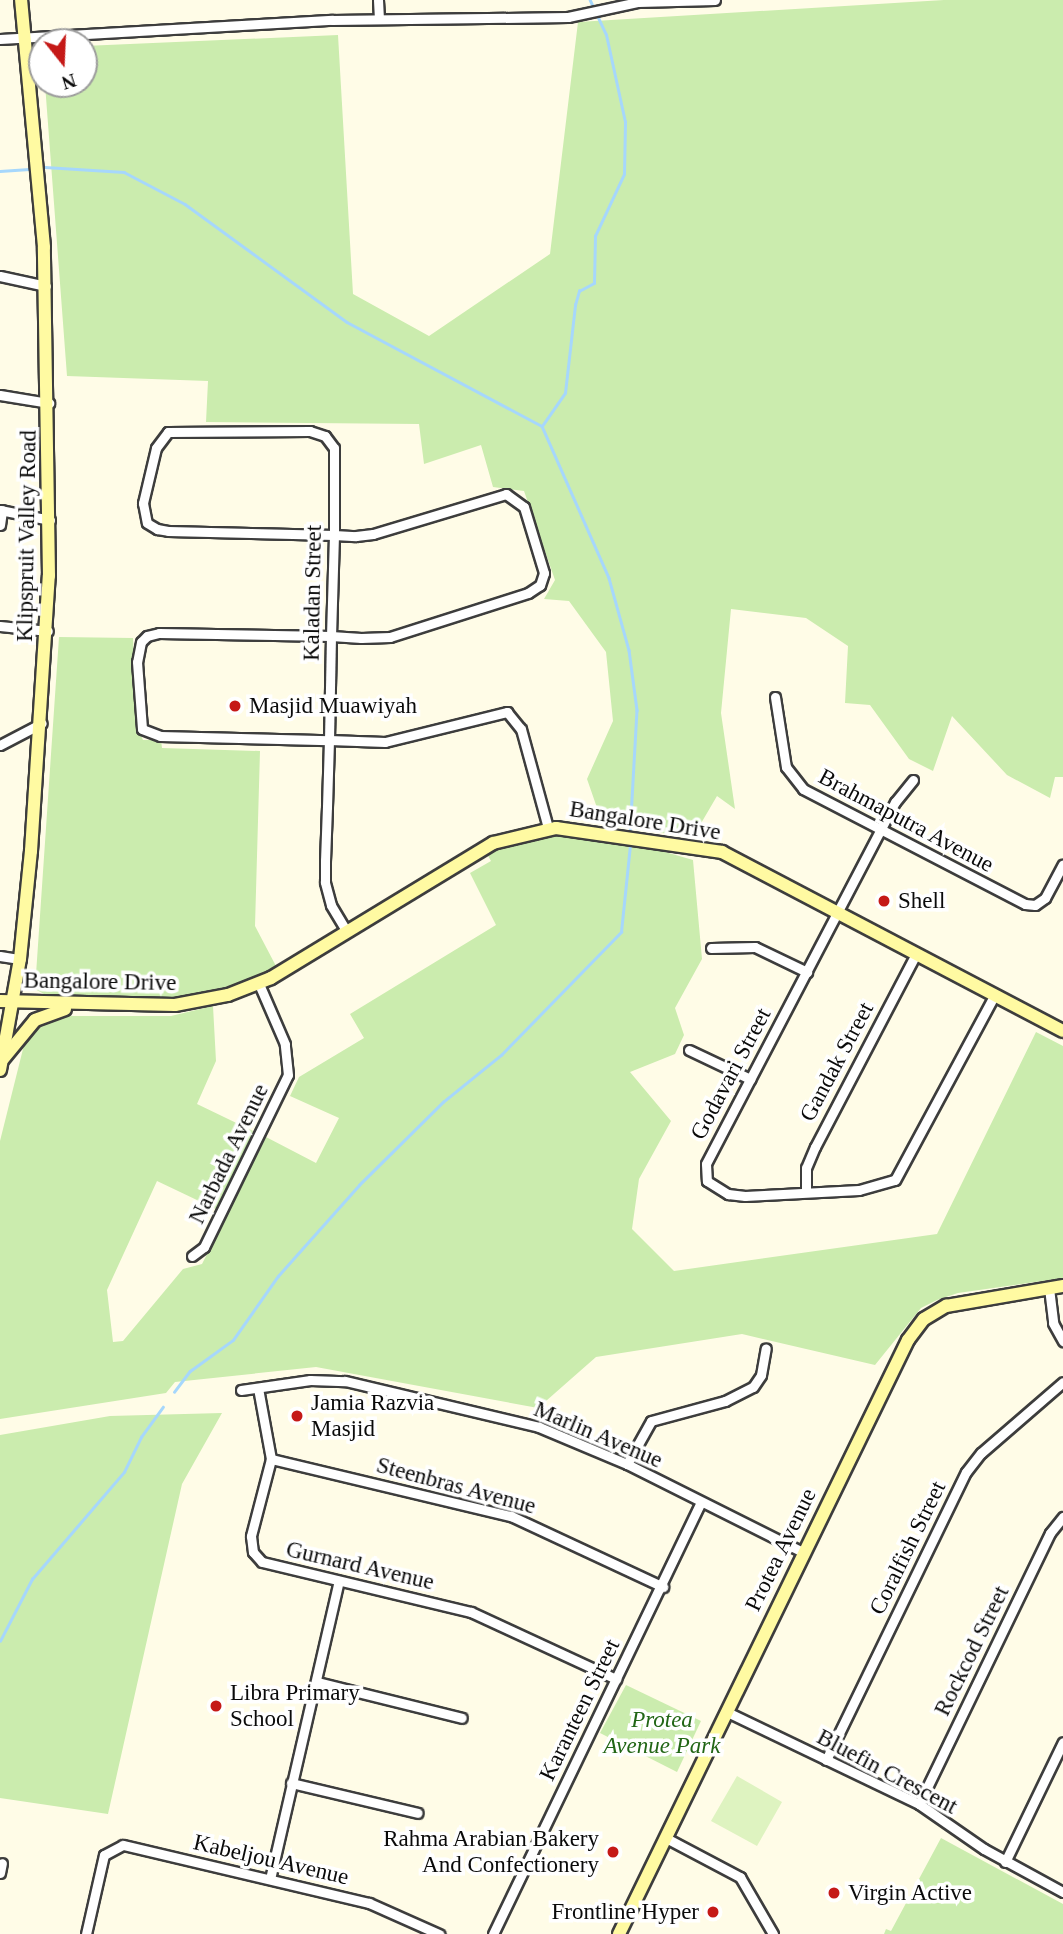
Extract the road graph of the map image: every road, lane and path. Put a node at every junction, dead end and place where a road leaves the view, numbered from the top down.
1 (21, 0) edge
2 (378, 0) edge
3 (715, 0) edge
4 (379, 19) junction
5 (25, 37) junction
6 (0, 39) edge
7 (0, 276) edge
8 (46, 286) junction
9 (0, 395) edge
10 (49, 402) junction
11 (1, 510) edge
12 (50, 520) junction
13 (0, 525) edge
14 (334, 535) junction
15 (0, 626) edge
16 (48, 631) junction
17 (331, 636) junction
18 (775, 697) dead end
19 (42, 723) junction
20 (329, 740) junction
21 (0, 745) edge
22 (913, 780) dead end
23 (548, 828) junction
24 (881, 829) junction
25 (1063, 864) edge
26 (838, 912) junction
27 (347, 933) junction
28 (711, 948) dead end
29 (916, 954) junction
30 (0, 956) edge
31 (20, 960) junction
32 (807, 972) junction
33 (259, 984) junction
34 (995, 994) junction
35 (6, 1001) edge
36 (82, 1005) junction
37 (1063, 1031) edge
38 (689, 1050) dead end
39 (1, 1066) edge
40 (750, 1079) junction
41 (806, 1192) junction
42 (192, 1256) dead end
43 (1063, 1286) edge
44 (1049, 1288) junction
45 (1063, 1341) edge
46 (766, 1348) dead end
47 (1063, 1382) edge
48 (258, 1388) junction
49 (241, 1390) dead end
50 (271, 1458) junction
51 (627, 1464) junction
52 (701, 1502) junction
53 (1063, 1517) edge
54 (803, 1552) junction
55 (339, 1581) junction
56 (663, 1587) junction
57 (616, 1679) junction
58 (317, 1682) junction
59 (727, 1712) junction
60 (462, 1718) dead end
61 (1063, 1741) edge
62 (826, 1760) junction
63 (291, 1783) junction
64 (919, 1804) junction
65 (418, 1813) dead end
66 (666, 1838) junction
67 (1005, 1862) junction
68 (270, 1880) junction
69 (1063, 1892) edge
70 (86, 1934) edge
71 (439, 1934) edge
72 (493, 1934) edge
73 (619, 1934) edge
74 (774, 1934) edge

1 - 5 street, Klipspruit Valley Road
2 - 4 street
3 - 4 street
4 - 5 street
5 - 6 street
5 - 8 street, Klipspruit Valley Road
7 - 8 street
8 - 10 street, Klipspruit Valley Road
9 - 10 street
10 - 12 street, Klipspruit Valley Road
11 - 12 street
11 - 13 street
12 - 16 street, Klipspruit Valley Road
14 - 14 street, Kaladan Street
14 - 17 street, Kaladan Street
14 - 17 street
15 - 16 street
16 - 19 street, Klipspruit Valley Road
17 - 20 street, Kaladan Street
17 - 20 street
18 - 24 street, Brahmaputra Avenue
19 - 21 street
19 - 31 street, Klipspruit Valley Road
20 - 23 street
20 - 27 street, Kaladan Street
22 - 24 street, Godavari Street
23 - 26 street, Bangalore Drive
23 - 27 street, Bangalore Drive
24 - 25 street, Brahmaputra Avenue
24 - 26 street, Godavari Street
26 - 29 street, Bangalore Drive
26 - 32 street, Godavari Street
27 - 33 street, Bangalore Drive
28 - 32 street
29 - 34 street, Bangalore Drive
29 - 41 street, Gandak Street
30 - 31 street
31 - 35 street, Klipspruit Valley Road
32 - 40 street, Godavari Street
33 - 36 street, Bangalore Drive
33 - 42 street, Narbada Avenue
34 - 37 street, Bangalore Drive
34 - 41 street, Godavari Street
35 - 36 street, Bangalore Drive
35 - 39 street, Klipspruit Valley Road
36 - 39 street
38 - 40 street
40 - 41 street, Godavari Street
43 - 44 street, Protea Avenue
44 - 45 street
44 - 54 street, Protea Avenue
46 - 51 street
47 - 62 street, Coralfish Street
48 - 49 street, Marlin Avenue
48 - 50 street, Gurnard Avenue
48 - 51 street, Marlin Avenue
50 - 55 street, Gurnard Avenue
50 - 56 street, Steenbras Avenue
51 - 52 street, Marlin Avenue
52 - 54 street, Marlin Avenue
52 - 56 street, Karanteen Street
53 - 64 street, Rockcod Street
54 - 59 street, Protea Avenue
55 - 57 street, Gurnard Avenue
55 - 58 street
56 - 57 street, Karanteen Street
57 - 72 street, Karanteen Street
58 - 60 street
58 - 63 street
59 - 62 street, Bluefin Crescent
59 - 66 street, Protea Avenue
61 - 67 street
62 - 64 street, Bluefin Crescent
63 - 65 street
63 - 68 street
64 - 67 street, Bluefin Crescent
66 - 73 street, Protea Avenue
66 - 74 street
67 - 69 street, Bluefin Crescent
68 - 70 street, Kabeljou Avenue
68 - 71 street, Kabeljou Avenue

